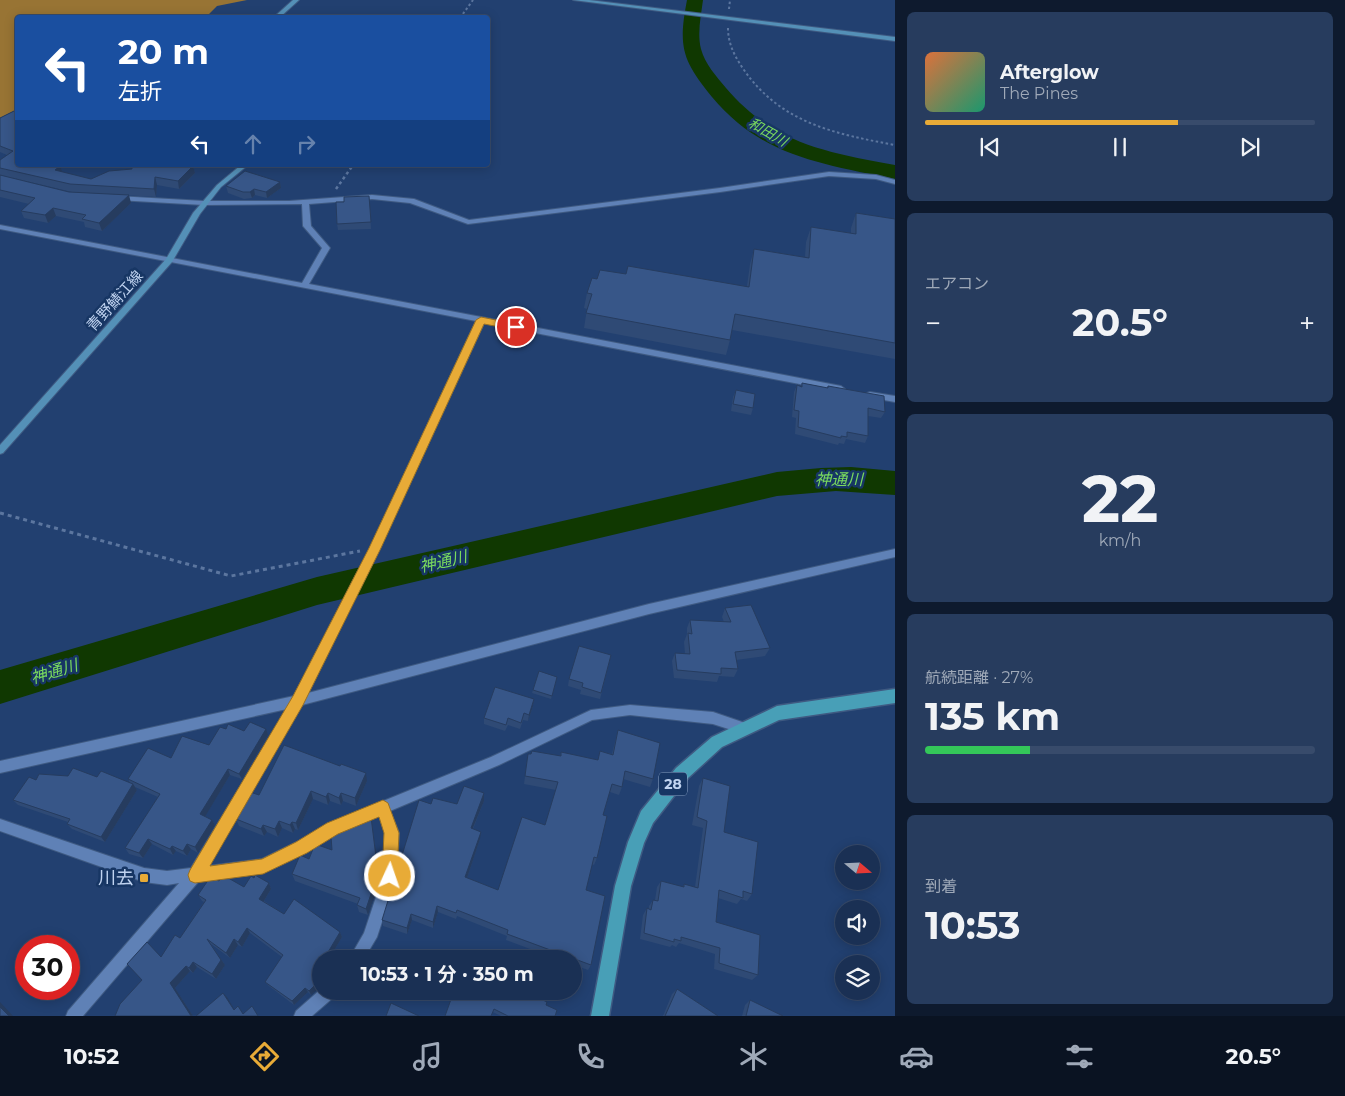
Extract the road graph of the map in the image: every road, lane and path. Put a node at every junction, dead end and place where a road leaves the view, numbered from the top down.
1 (296, 0) edge
2 (473, 0) edge
3 (576, 0) edge
4 (278, 15) edge
5 (462, 15) edge
6 (729, 23) dead end
7 (895, 39) edge
8 (895, 145) edge
9 (243, 167) edge
10 (352, 167) edge
11 (895, 182) edge
12 (331, 196) junction
13 (110, 198) edge
14 (305, 202) junction
15 (204, 203) junction
16 (0, 227) edge
17 (169, 260) junction
18 (304, 285) junction
19 (481, 320) junction
20 (846, 390) edge
21 (866, 394) edge
22 (895, 399) edge
23 (0, 452) edge
24 (0, 513) edge
25 (372, 552) junction
26 (895, 553) edge
27 (895, 696) edge
28 (298, 701) junction
29 (744, 728) junction
30 (0, 767) edge
31 (383, 808) junction
32 (0, 825) edge
33 (195, 875) junction
34 (362, 950) edge
35 (320, 1000) edge
36 (74, 1016) edge
37 (301, 1016) edge
38 (600, 1016) edge

1 - 4 main road
2 - 5 path
3 - 7 main road
6 - 8 path
9 - 15 main road, 青野鯖江線
10 - 12 path
11 - 12 street
12 - 14 street
13 - 15 street
14 - 15 street
14 - 18 street
15 - 17 main road, 青野鯖江線
16 - 17 street
17 - 18 street
17 - 23 main road, 青野鯖江線
18 - 19 street
19 - 20 street
19 - 25 street
21 - 22 street
24 - 25 path
25 - 28 street
26 - 28 street
27 - 29 main road, 28
28 - 30 street
28 - 33 street
29 - 31 street
29 - 38 main road, 28
31 - 33 street
31 - 34 street
32 - 33 street
33 - 36 street
35 - 37 street

